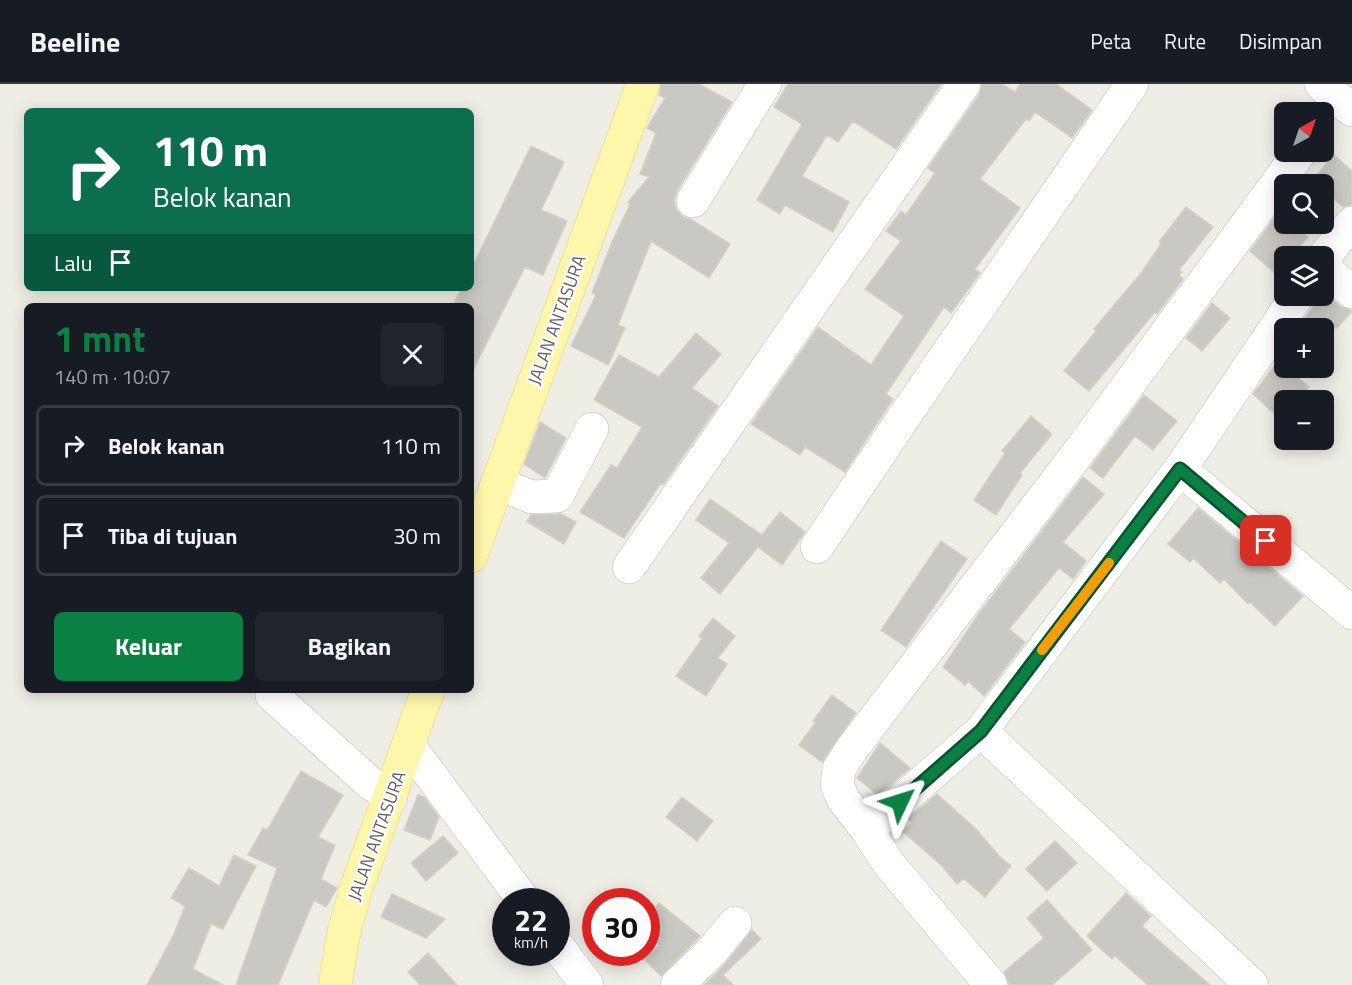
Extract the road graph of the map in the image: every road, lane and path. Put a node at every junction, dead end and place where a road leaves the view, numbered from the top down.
1 (643, 84) edge
2 (765, 84) edge
3 (964, 84) edge
4 (1132, 84) edge
5 (1293, 162) edge
6 (693, 201) dead end
7 (1352, 224) edge
8 (1333, 246) edge
9 (1334, 277) edge
10 (1352, 292) edge
11 (1290, 306) edge
12 (592, 429) dead end
13 (1180, 469) junction
14 (497, 483) junction
15 (817, 547) dead end
16 (474, 548) edge
17 (629, 567) dead end
18 (1352, 613) edge
19 (427, 693) edge
20 (272, 695) dead end
21 (981, 731) junction
22 (409, 746) junction
23 (391, 797) junction
24 (867, 830) junction
25 (515, 888) edge
26 (735, 923) dead end
27 (570, 963) edge
28 (334, 985) edge
29 (587, 985) edge
30 (677, 985) edge
31 (991, 985) edge
32 (1252, 985) edge

1 - 14 main road, JALAN ANTASURA
2 - 6 street
3 - 17 street
4 - 15 street
5 - 24 street
7 - 8 street
9 - 10 street
11 - 13 street
12 - 14 street
13 - 18 street
13 - 21 street
14 - 16 main road, JALAN ANTASURA
19 - 22 main road, JALAN ANTASURA
20 - 23 street
21 - 24 street
21 - 32 street
22 - 23 main road, JALAN ANTASURA
22 - 25 street
23 - 28 main road, JALAN ANTASURA
24 - 31 street
26 - 30 street
27 - 29 street

